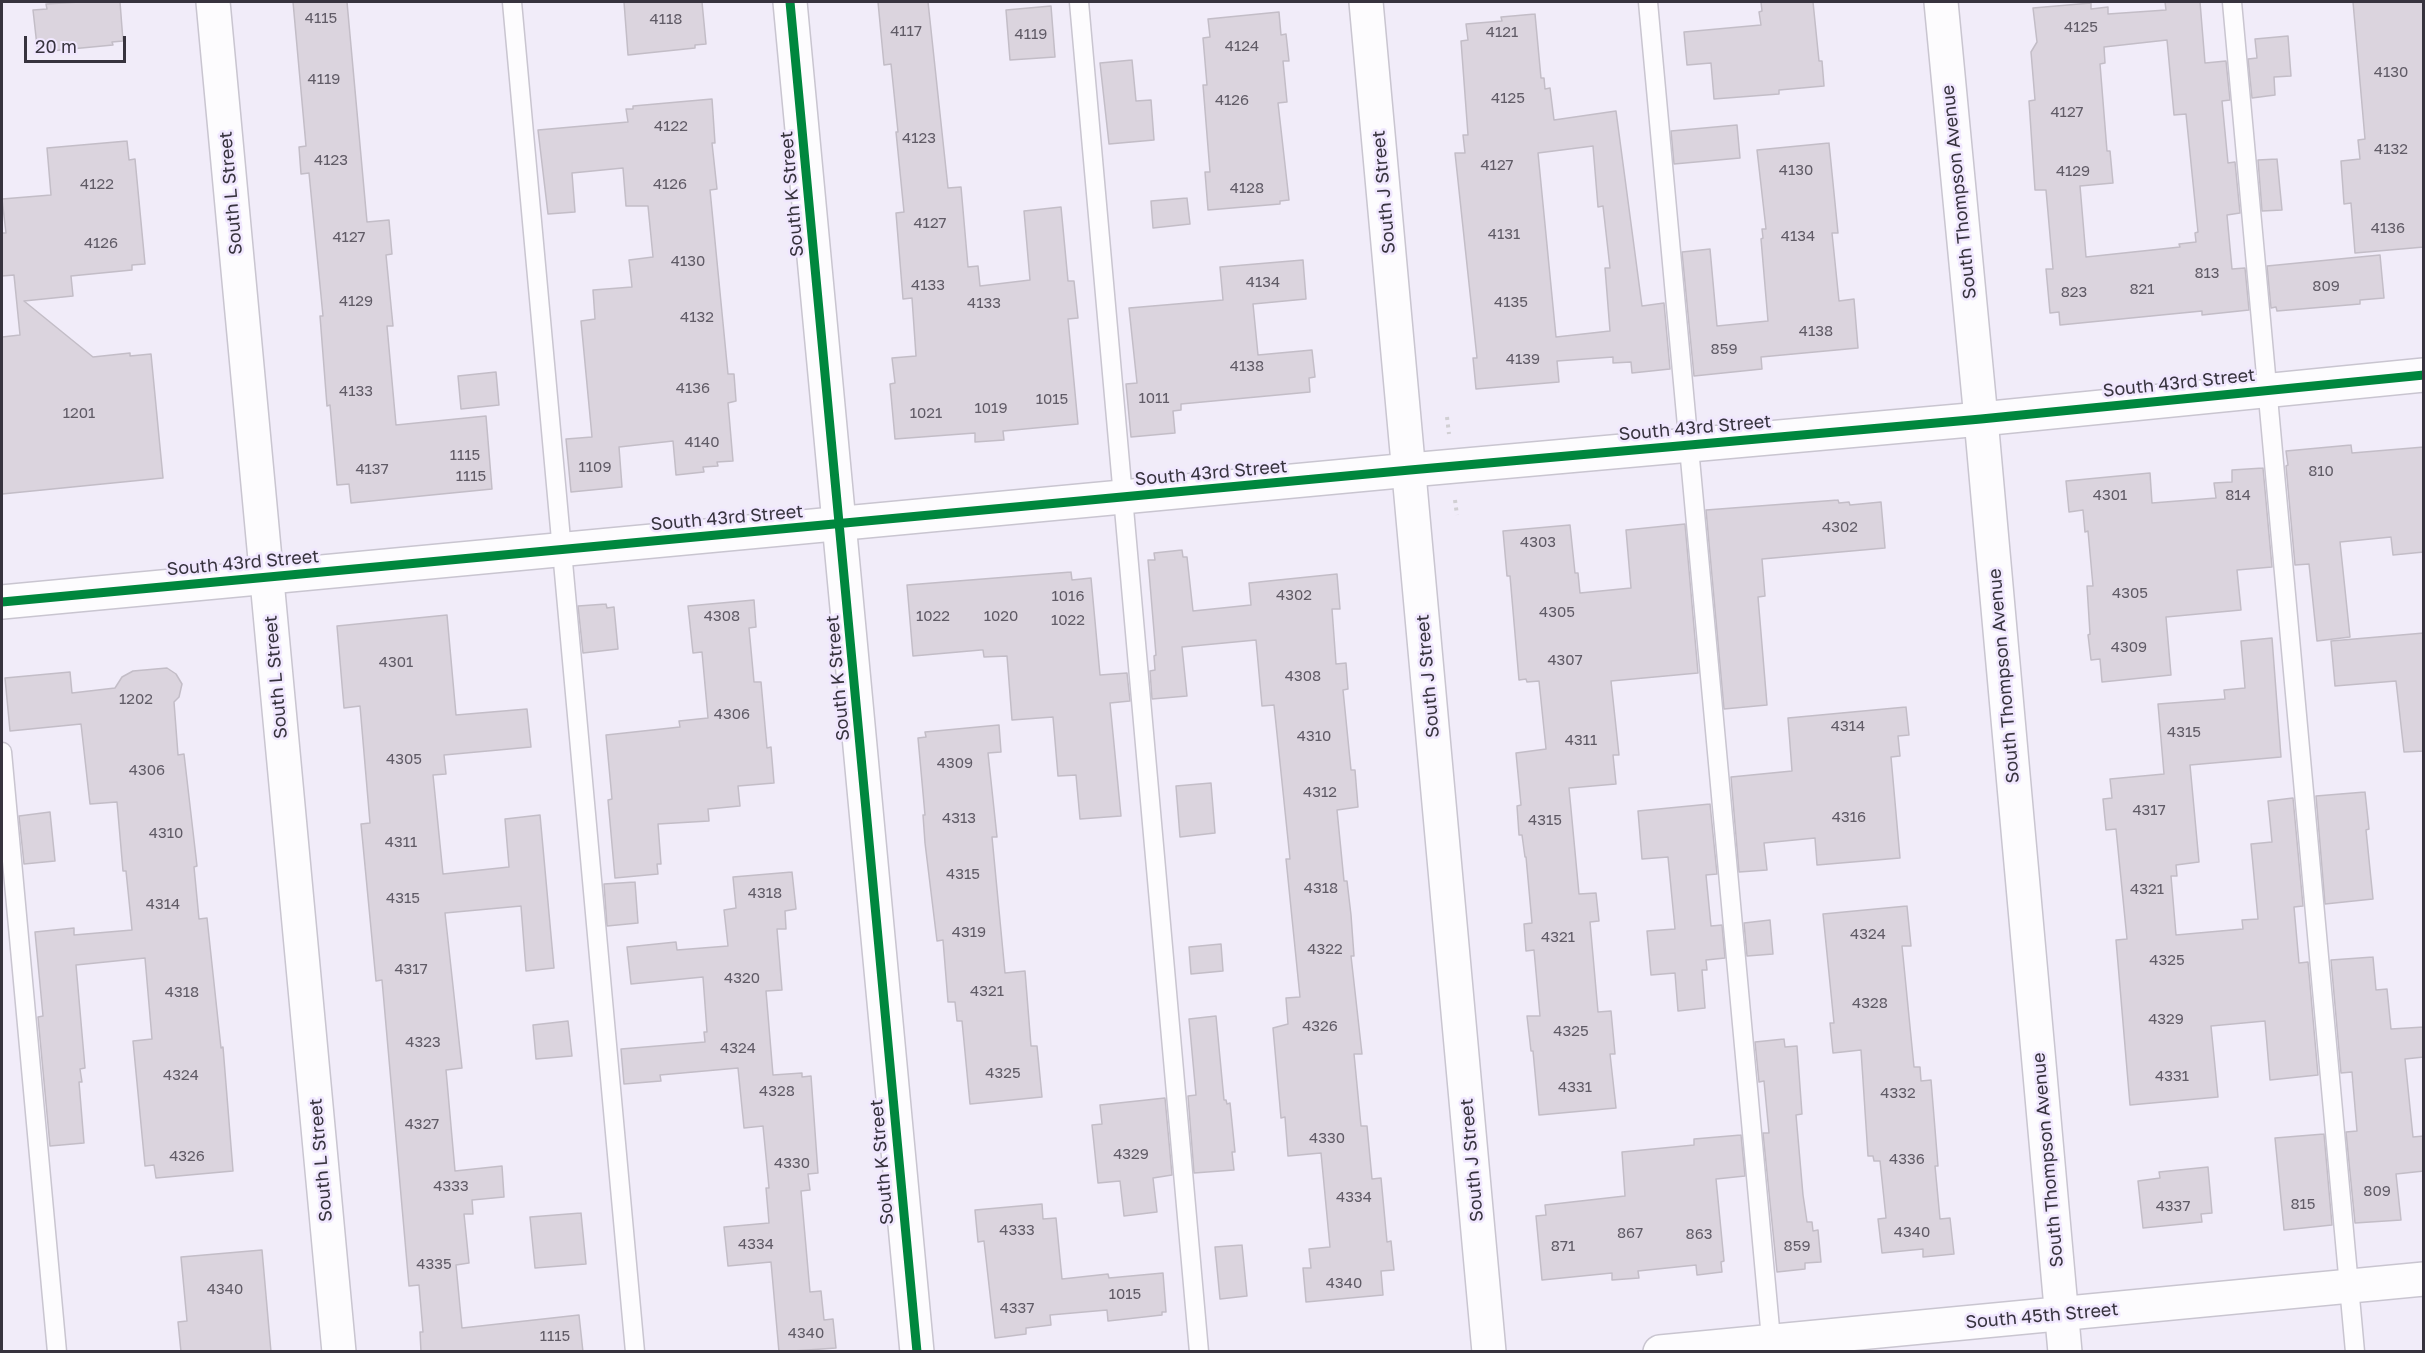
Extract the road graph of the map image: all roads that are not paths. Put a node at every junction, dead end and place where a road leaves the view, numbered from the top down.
1 (213, 2) edge
2 (512, 2) edge
3 (790, 2) edge
4 (1079, 2) edge
5 (1366, 2) edge
6 (1648, 2) edge
7 (1941, 2) edge
8 (2232, 2) edge
9 (2424, 375) edge
10 (2267, 391) junction
11 (1981, 419) junction
12 (1689, 446) junction
13 (1410, 470) junction
14 (1123, 498) junction
15 (840, 525) junction
16 (561, 550) junction
17 (267, 577) junction
18 (2, 602) edge
19 (2, 752) edge
20 (2424, 1279) edge
21 (2349, 1287) junction
22 (2062, 1315) junction
23 (1772, 1346) edge
24 (57, 1352) edge
25 (339, 1352) edge
26 (635, 1352) edge
27 (916, 1352) edge
28 (1199, 1352) edge
29 (1489, 1352) edge
30 (1660, 1352) edge
31 (2065, 1352) edge
32 (2355, 1352) edge

1 - 17 street, South L Street
2 - 16 lane
3 - 15 street, South K Street
4 - 14 lane
5 - 13 street, South J Street
6 - 12 lane
7 - 11 street, South Thompson Avenue
8 - 10 lane
9 - 10 street, South 43rd Street
10 - 11 street, South 43rd Street
10 - 21 lane
11 - 12 street, South 43rd Street
11 - 22 street, South Thompson Avenue
12 - 13 street, South 43rd Street
12 - 23 lane
13 - 14 street, South 43rd Street
13 - 29 street, South J Street
14 - 15 street, South 43rd Street
14 - 28 lane
15 - 16 street, South 43rd Street
15 - 27 street, South K Street
16 - 17 street, South 43rd Street
16 - 26 lane
17 - 18 street, South 43rd Street
17 - 25 street, South L Street
19 - 24 lane
20 - 21 street, South 45th Street
21 - 22 street, South 45th Street
21 - 32 lane
22 - 23 street, South 45th Street
22 - 31 street, South Thompson Avenue
23 - 30 street, South 45th Street

